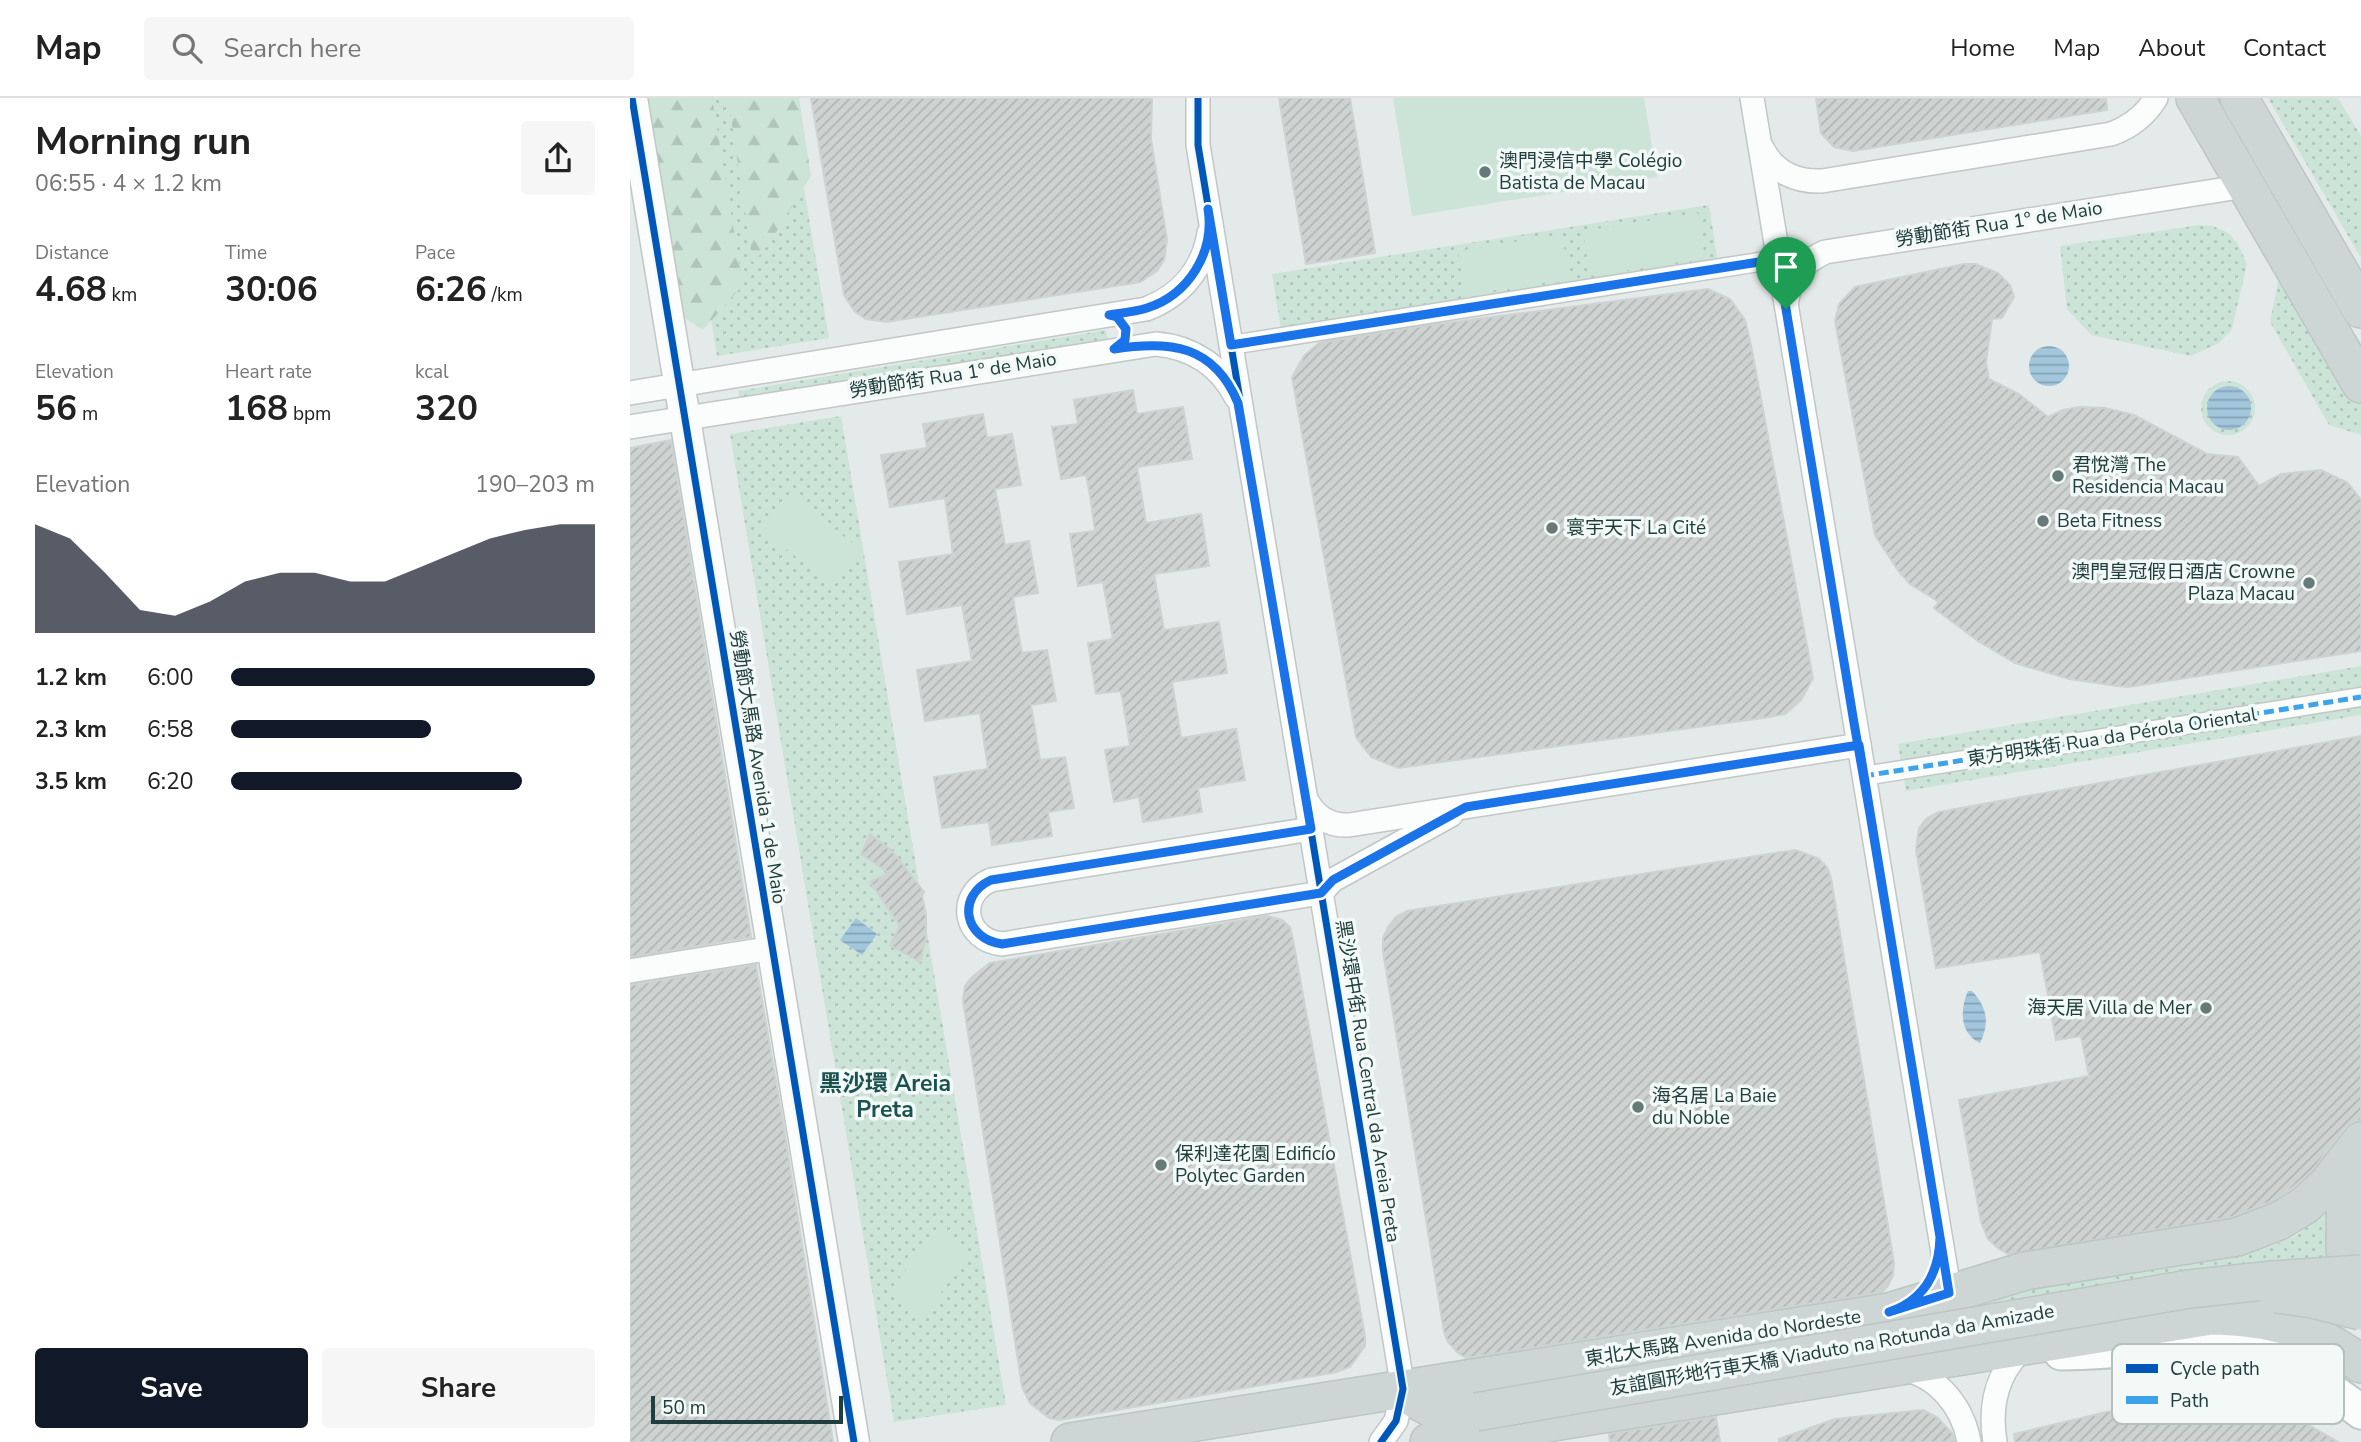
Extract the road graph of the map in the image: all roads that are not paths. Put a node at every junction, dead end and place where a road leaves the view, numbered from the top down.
1 (632, 98) edge
2 (1198, 98) edge
3 (1752, 98) edge
4 (2156, 98) edge
5 (2195, 98) edge
6 (2239, 98) edge
7 (1758, 139) junction
8 (2246, 186) junction
9 (1208, 209) junction
10 (1778, 259) junction
11 (1786, 309) junction
12 (2361, 309) edge
13 (1109, 315) junction
14 (1231, 345) junction
15 (1114, 349) junction
16 (2361, 384) edge
17 (679, 385) junction
18 (630, 393) edge
19 (1242, 416) junction
20 (685, 418) junction
21 (630, 427) edge
22 (2361, 697) edge
23 (1859, 745) junction
24 (1864, 776) junction
25 (1305, 799) junction
26 (1466, 807) junction
27 (1311, 829) junction
28 (1321, 893) junction
29 (772, 948) junction
30 (630, 971) edge
31 (2353, 1151) edge
32 (1940, 1237) junction
33 (2361, 1275) edge
34 (1949, 1293) junction
35 (2200, 1303) junction
36 (2361, 1311) edge
37 (1889, 1312) junction
38 (2361, 1328) edge
39 (2172, 1344) edge
40 (2235, 1344) edge
41 (2293, 1344) edge
42 (2331, 1344) edge
43 (2012, 1348) junction
44 (2112, 1351) edge
45 (2344, 1351) edge
46 (2361, 1364) edge
47 (1895, 1367) junction
48 (2344, 1375) edge
49 (1403, 1389) junction
50 (2361, 1389) edge
51 (2344, 1400) edge
52 (2361, 1412) edge
53 (1456, 1433) edge
54 (854, 1442) edge
55 (1070, 1442) edge
56 (1381, 1442) edge
57 (1969, 1442) edge
58 (1995, 1442) edge

1 - 17 street, 勞動節大馬路 Avenida 1 de Maio
2 - 9 street, 黑沙環中街 Rua Central da Areia Preta
3 - 7 street
4 - 7 street
5 - 8 main road
6 - 12 main road
7 - 10 street
8 - 11 street, 勞動節街 Rua 1º de Maio
8 - 16 main road
9 - 13 street, 勞動節街 Rua 1º de Maio
9 - 14 street, 黑沙環中街 Rua Central da Areia Preta
10 - 11 street
10 - 14 street
11 - 23 street
13 - 15 street
13 - 17 street, 勞動節街 Rua 1º de Maio
14 - 19 street, 黑沙環中街 Rua Central da Areia Preta
15 - 19 street, 勞動節街 Rua 1º de Maio
15 - 20 street, 勞動節街 Rua 1º de Maio
17 - 18 street, 勞動節街 Rua 1º de Maio
17 - 20 street, 勞動節大馬路 Avenida 1 de Maio
19 - 25 street, 黑沙環中街 Rua Central da Areia Preta
20 - 21 street, 勞動節街 Rua 1º de Maio
20 - 29 street, 勞動節大馬路 Avenida 1 de Maio
22 - 24 street, 東方明珠街 Rua da Pérola Oriental
23 - 24 street
23 - 26 street
24 - 32 street
25 - 26 street
25 - 27 street, 黑沙環中街 Rua Central da Areia Preta
26 - 28 street
27 - 28 street, 黑沙環中街 Rua Central da Areia Preta
27 - 28 street
28 - 49 street, 黑沙環中街 Rua Central da Areia Preta
29 - 30 street
29 - 54 street, 勞動節大馬路 Avenida 1 de Maio
31 - 34 main road, 東北大馬路 Avenida do Nordeste
31 - 38 main road
32 - 34 street
32 - 37 street
33 - 35 main road, 友誼圓形地行車天橋 Viaduto na Rotunda da Amizade, bridge
34 - 37 main road, 東北大馬路 Avenida do Nordeste
34 - 43 street
35 - 36 main road, 友誼圓形地行車天橋 Viaduto na Rotunda da Amizade, bridge
35 - 41 main road
35 - 42 main road
35 - 43 main road
35 - 53 main road, 友誼圓形地行車天橋 Viaduto na Rotunda da Amizade, bridge
37 - 49 main road, 東北大馬路 Avenida do Nordeste
39 - 40 main road
43 - 44 main road
43 - 47 main road
43 - 58 street
45 - 46 main road
47 - 53 main road
47 - 57 street
48 - 50 main road
49 - 53 main road
49 - 55 main road, 東北大馬路 Avenida do Nordeste
49 - 56 street, 黑沙環中街 Rua Central da Areia Preta
51 - 52 main road

